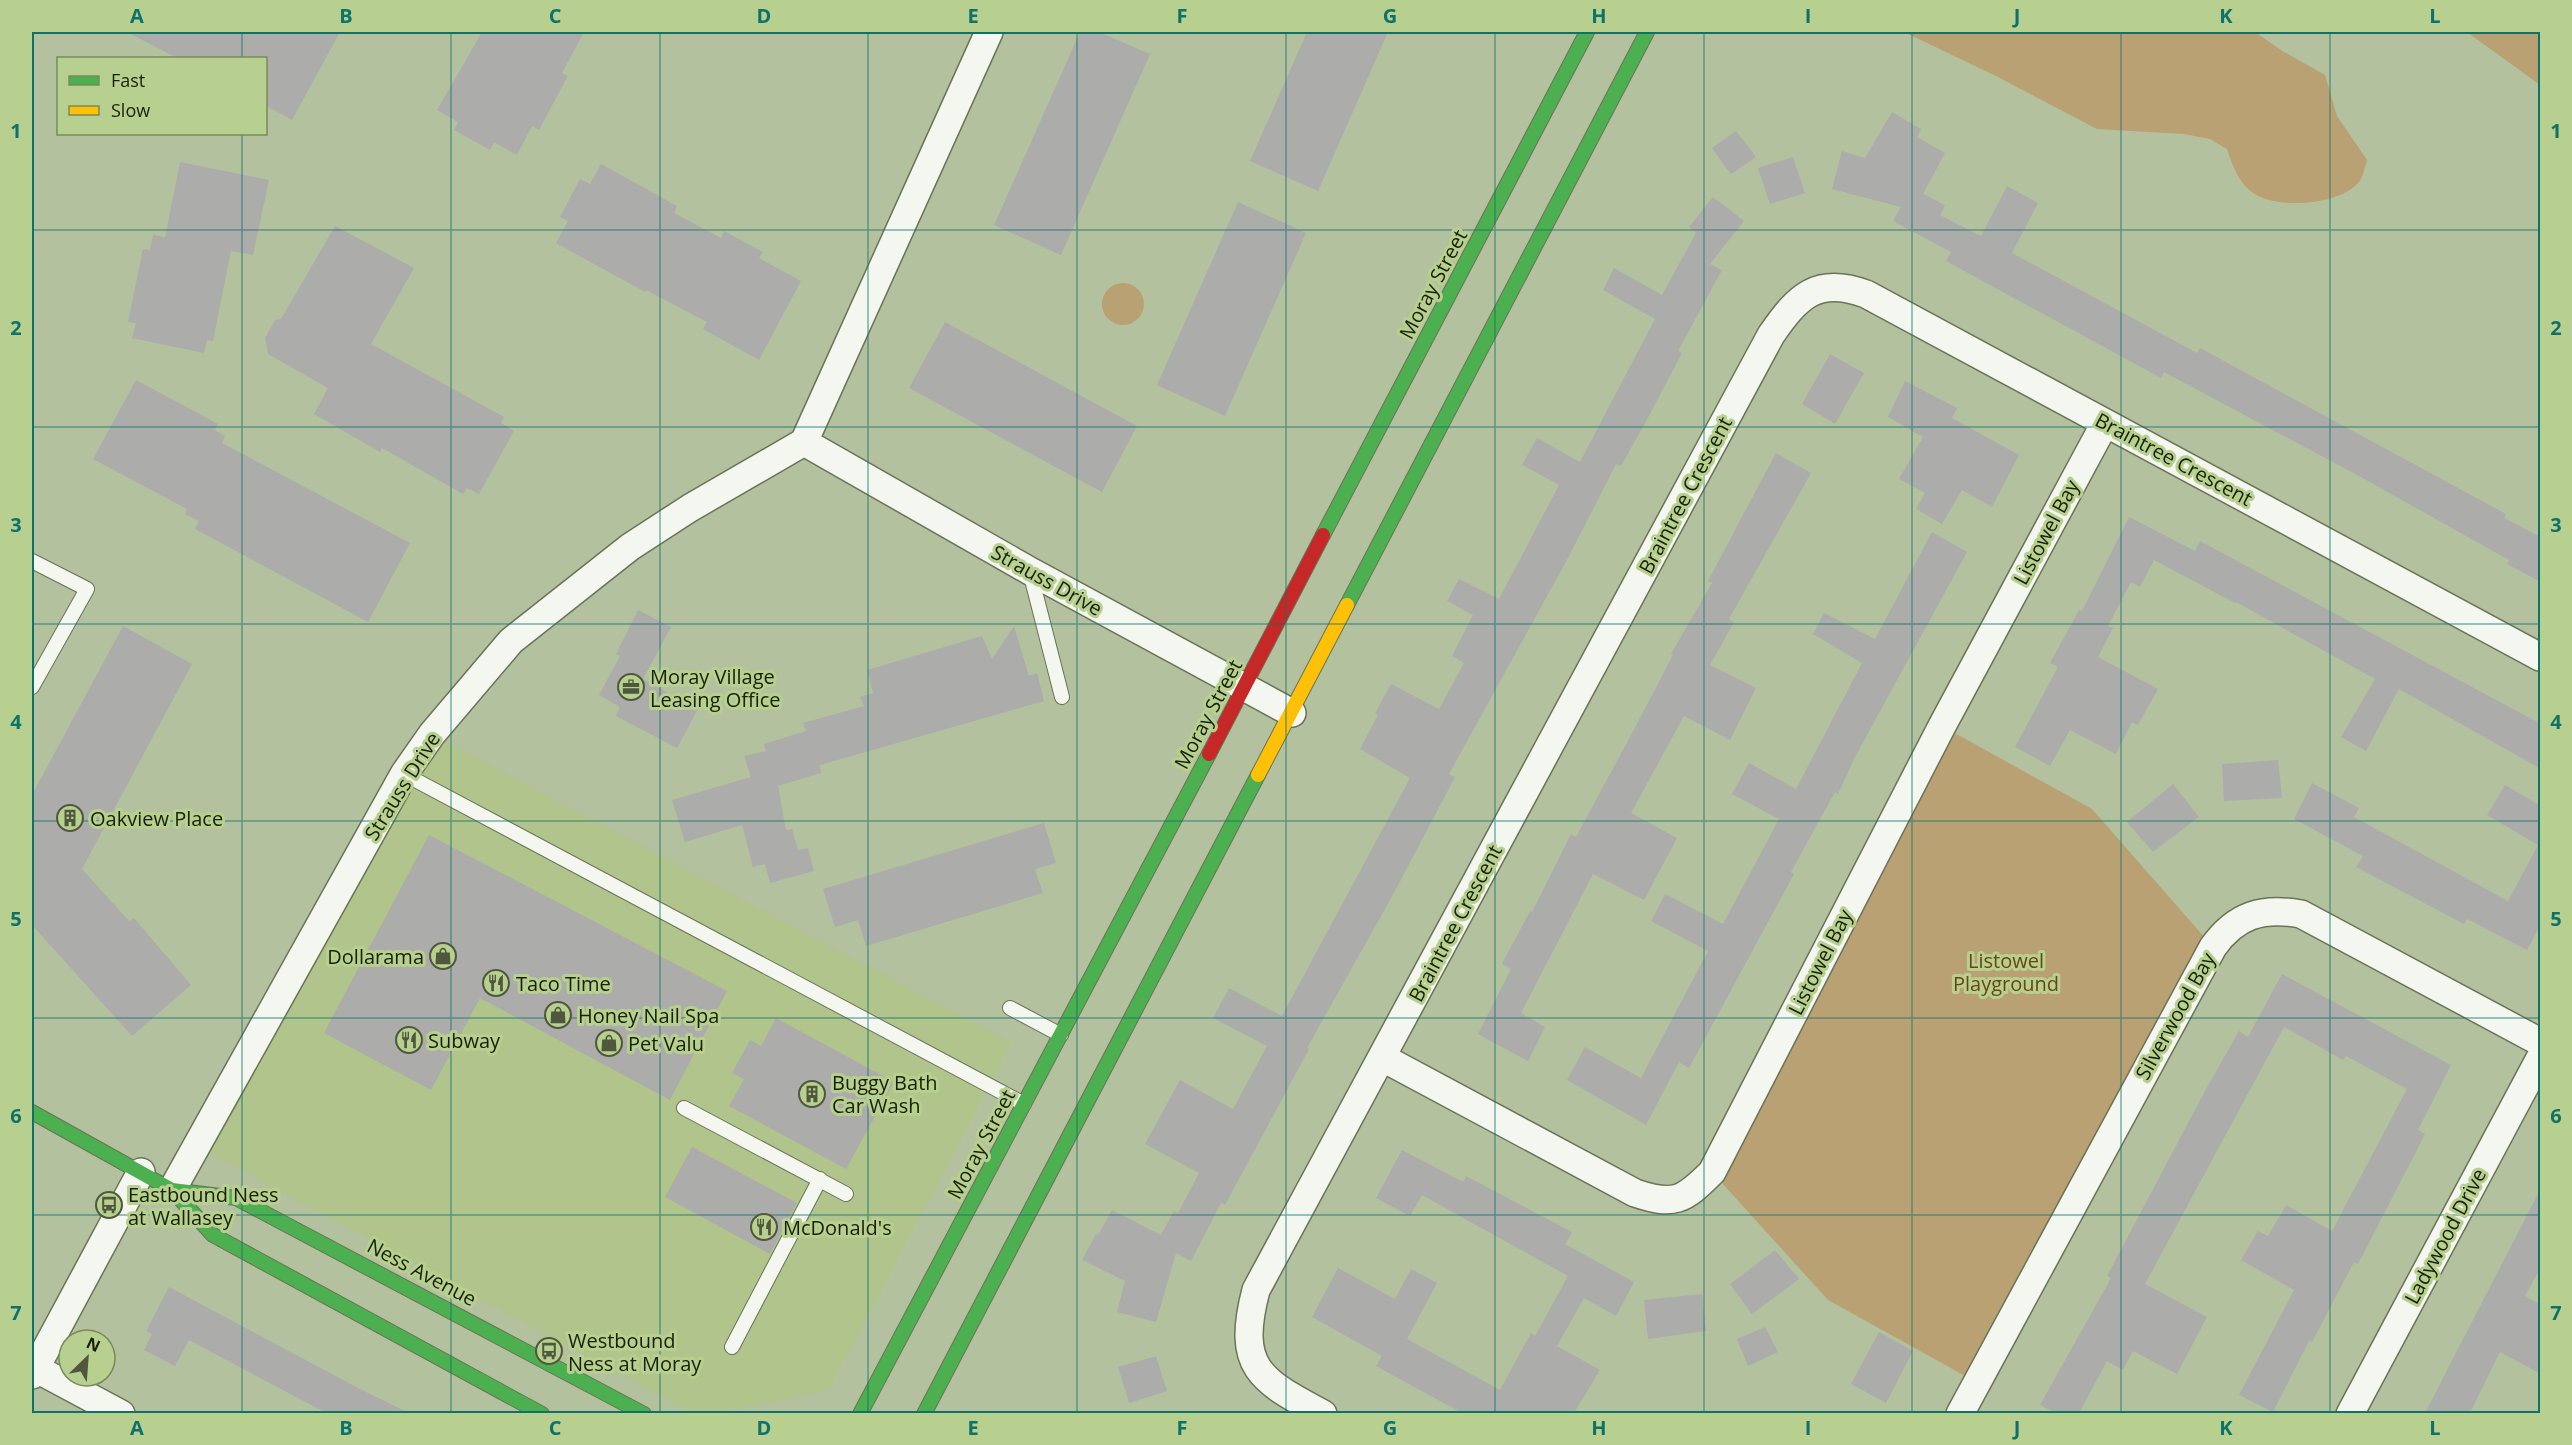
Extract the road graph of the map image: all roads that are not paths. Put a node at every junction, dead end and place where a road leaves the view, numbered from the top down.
1 (989, 32) edge
2 (1587, 32) edge
3 (1647, 32) edge
4 (2105, 423) junction
5 (804, 442) junction
6 (32, 561) edge
7 (1030, 571) junction
8 (2541, 657) edge
9 (32, 687) edge
10 (1244, 688) junction
11 (1062, 698) dead end
12 (1292, 713) junction
13 (404, 774) junction
14 (1010, 1008) dead end
15 (1061, 1035) junction
16 (2541, 1042) edge
17 (1383, 1058) junction
18 (2541, 1058) edge
19 (1024, 1104) junction
20 (684, 1108) dead end
21 (32, 1112) edge
22 (141, 1172) junction
23 (820, 1179) junction
24 (172, 1190) junction
25 (846, 1194) dead end
26 (732, 1347) dead end
27 (33, 1372) edge
28 (121, 1413) edge
29 (542, 1413) edge
30 (644, 1413) edge
31 (860, 1413) edge
32 (924, 1413) edge
33 (1323, 1413) edge
34 (1960, 1413) edge
35 (2350, 1413) edge

1 - 5 street
2 - 10 street, Moray Street
3 - 12 street
4 - 8 street, Braintree Crescent
4 - 17 street, Braintree Crescent
4 - 17 street, Listowel Bay
5 - 7 street, Strauss Drive
5 - 13 street, Strauss Drive
6 - 9 lane
7 - 10 street, Strauss Drive
7 - 11 lane
10 - 12 street, Strauss Drive
10 - 15 street, Moray Street
12 - 32 street
13 - 19 lane
13 - 24 street, Strauss Drive
14 - 15 lane
15 - 19 street, Moray Street
16 - 34 street, Silverwood Bay
17 - 33 street, Braintree Crescent
18 - 35 street, Ladywood Drive
19 - 31 street, Moray Street
20 - 23 lane
21 - 22 street, Ness Avenue
22 - 24 street, Ness Avenue
22 - 27 street
23 - 25 lane
23 - 26 lane
24 - 29 street, Ness Avenue
24 - 30 street, Ness Avenue
27 - 28 street

